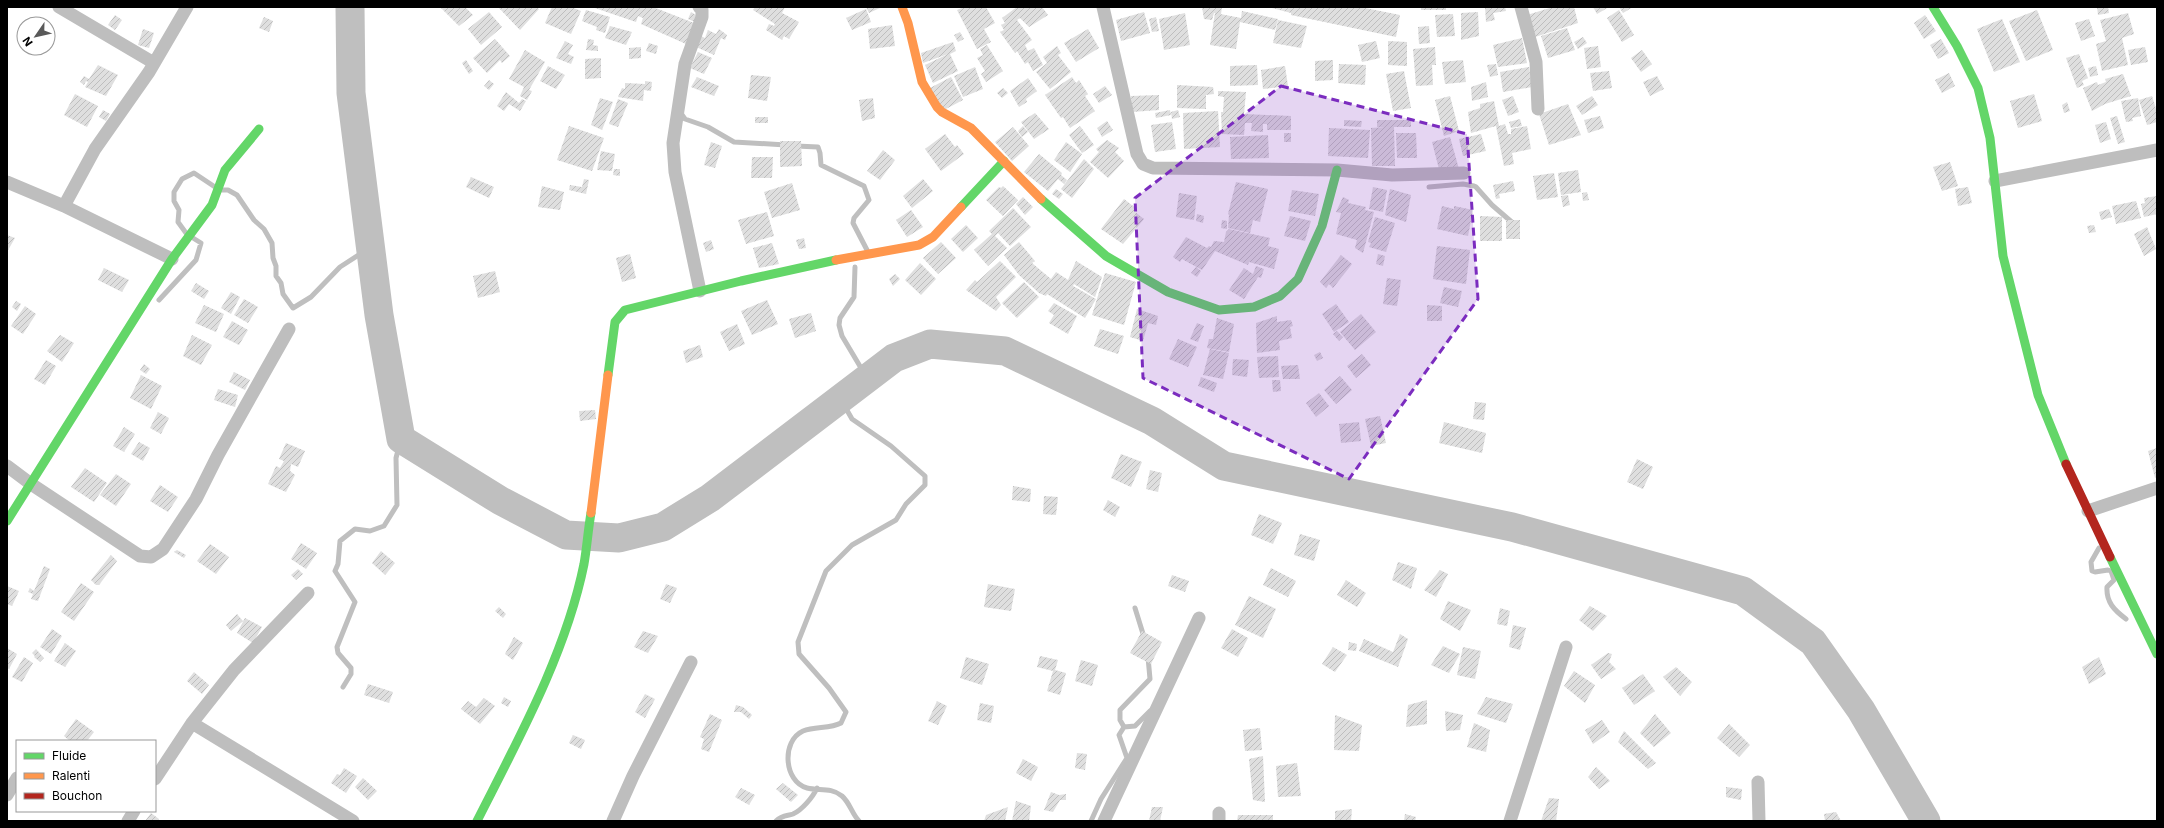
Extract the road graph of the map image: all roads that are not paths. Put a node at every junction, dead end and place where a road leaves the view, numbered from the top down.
1 (59, 7) edge
2 (187, 7) edge
3 (699, 7) edge
4 (902, 7) edge
5 (1103, 7) edge
6 (1521, 7) edge
7 (1933, 7) edge
8 (154, 63) junction
9 (1538, 109) dead end
10 (259, 129) dead end
11 (2157, 150) edge
12 (1004, 161) junction
13 (1337, 170) junction
14 (1464, 173) dead end
15 (1995, 181) junction
16 (7, 182) edge
17 (64, 206) junction
18 (172, 259) junction
19 (700, 291) junction
20 (289, 329) dead end
21 (7, 466) edge
22 (31, 484) junction
23 (2157, 488) edge
24 (2088, 511) junction
25 (7, 521) edge
26 (308, 593) dead end
27 (1199, 618) dead end
28 (1566, 647) dead end
29 (2157, 654) edge
30 (691, 662) dead end
31 (192, 722) junction
32 (156, 777) edge
33 (16, 780) edge
34 (1758, 782) dead end
35 (7, 795) edge
36 (133, 812) edge
37 (128, 821) edge
38 (353, 821) edge
39 (477, 821) edge
40 (613, 821) edge
41 (1104, 821) edge
42 (1510, 821) edge
43 (1759, 821) edge

1 - 8 street
2 - 8 street
3 - 19 street
4 - 12 street
5 - 13 street
6 - 9 street
7 - 15 street
8 - 17 street
10 - 18 street
11 - 15 street
12 - 13 street
12 - 19 street
13 - 14 street
15 - 24 street
16 - 17 street
17 - 18 street
18 - 22 street
19 - 39 street
20 - 22 street
21 - 22 street
22 - 25 street
23 - 24 street
24 - 29 street
26 - 31 street
27 - 41 street
28 - 42 street
30 - 40 street
31 - 32 street
31 - 38 street
33 - 35 street
34 - 43 street
36 - 37 street

